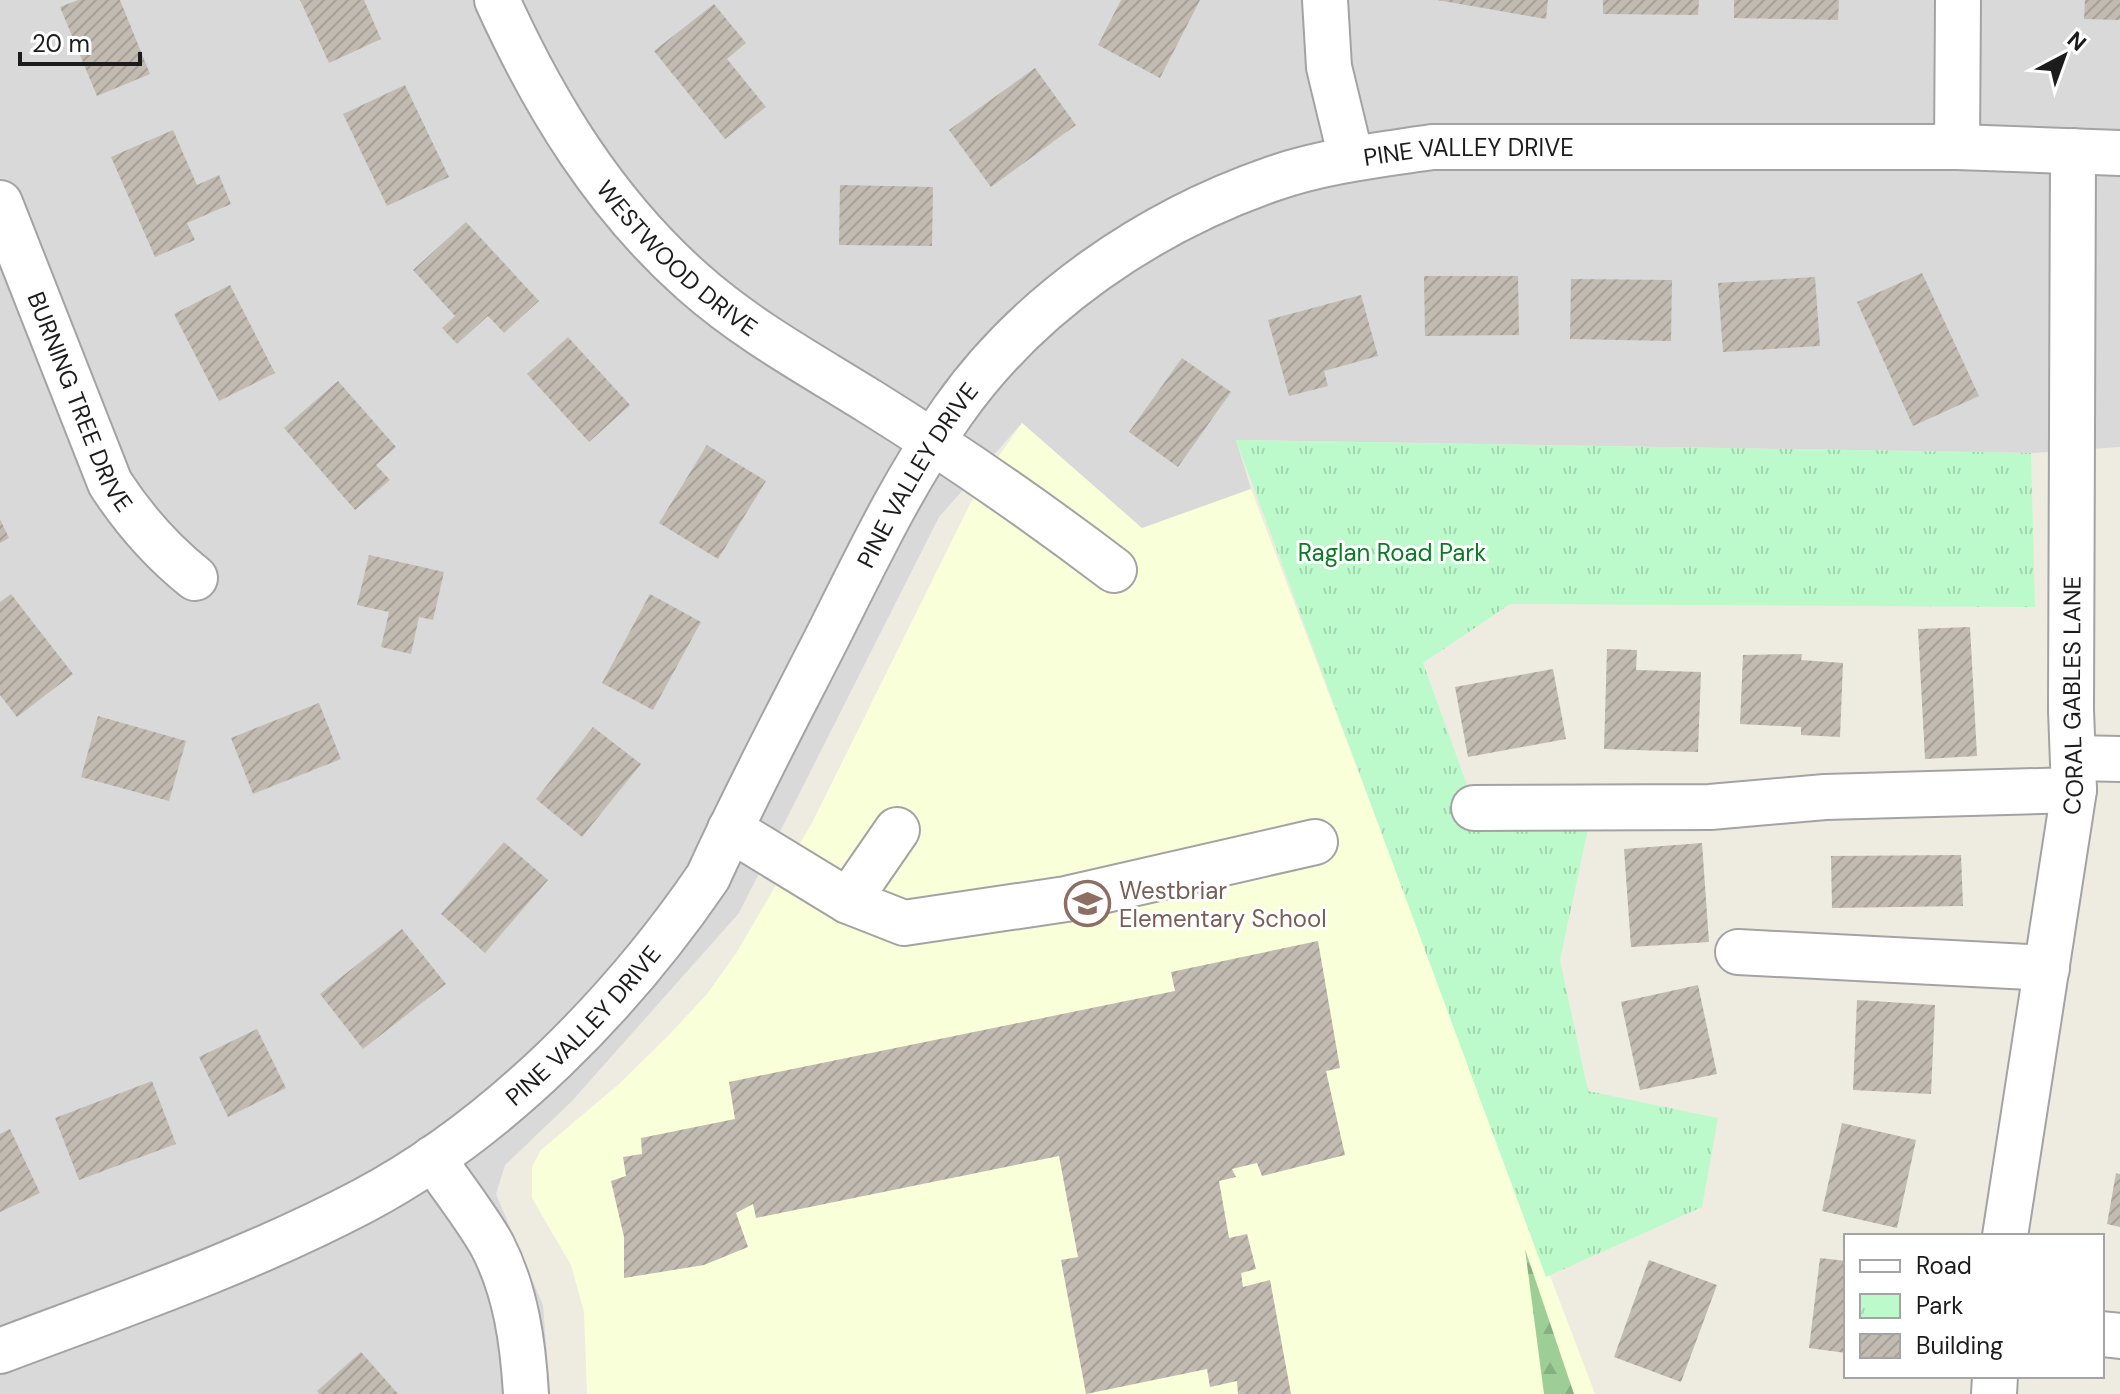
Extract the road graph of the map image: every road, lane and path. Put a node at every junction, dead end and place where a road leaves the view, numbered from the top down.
1 (497, 0) edge
2 (1325, 0) edge
3 (1958, 0) edge
4 (1957, 147) junction
5 (2073, 151) junction
6 (2120, 153) edge
7 (1351, 158) junction
8 (0, 203) edge
9 (933, 442) junction
10 (1114, 570) dead end
11 (195, 578) dead end
12 (2120, 759) edge
13 (2074, 774) junction
14 (1474, 808) dead end
15 (730, 829) junction
16 (897, 830) dead end
17 (1315, 842) dead end
18 (848, 901) junction
19 (1738, 952) dead end
20 (2047, 968) junction
21 (433, 1158) junction
22 (2005, 1234) edge
23 (0, 1351) edge
24 (526, 1394) edge

1 - 9 street, WESTWOOD DRIVE
2 - 7 street
3 - 4 street
4 - 5 street, PINE VALLEY DRIVE
4 - 7 street, PINE VALLEY DRIVE
5 - 6 street, PINE VALLEY DRIVE
5 - 13 street, CORAL GABLES LANE
7 - 9 street, PINE VALLEY DRIVE
8 - 11 street, BURNING TREE DRIVE
9 - 10 street, WESTWOOD DRIVE
9 - 15 street, PINE VALLEY DRIVE
12 - 13 street
13 - 14 street
13 - 20 street, CORAL GABLES LANE
15 - 18 street
15 - 21 street, PINE VALLEY DRIVE
16 - 18 street
17 - 18 street
19 - 20 street
20 - 22 street, CORAL GABLES LANE
21 - 23 street, PINE VALLEY DRIVE
21 - 24 street

